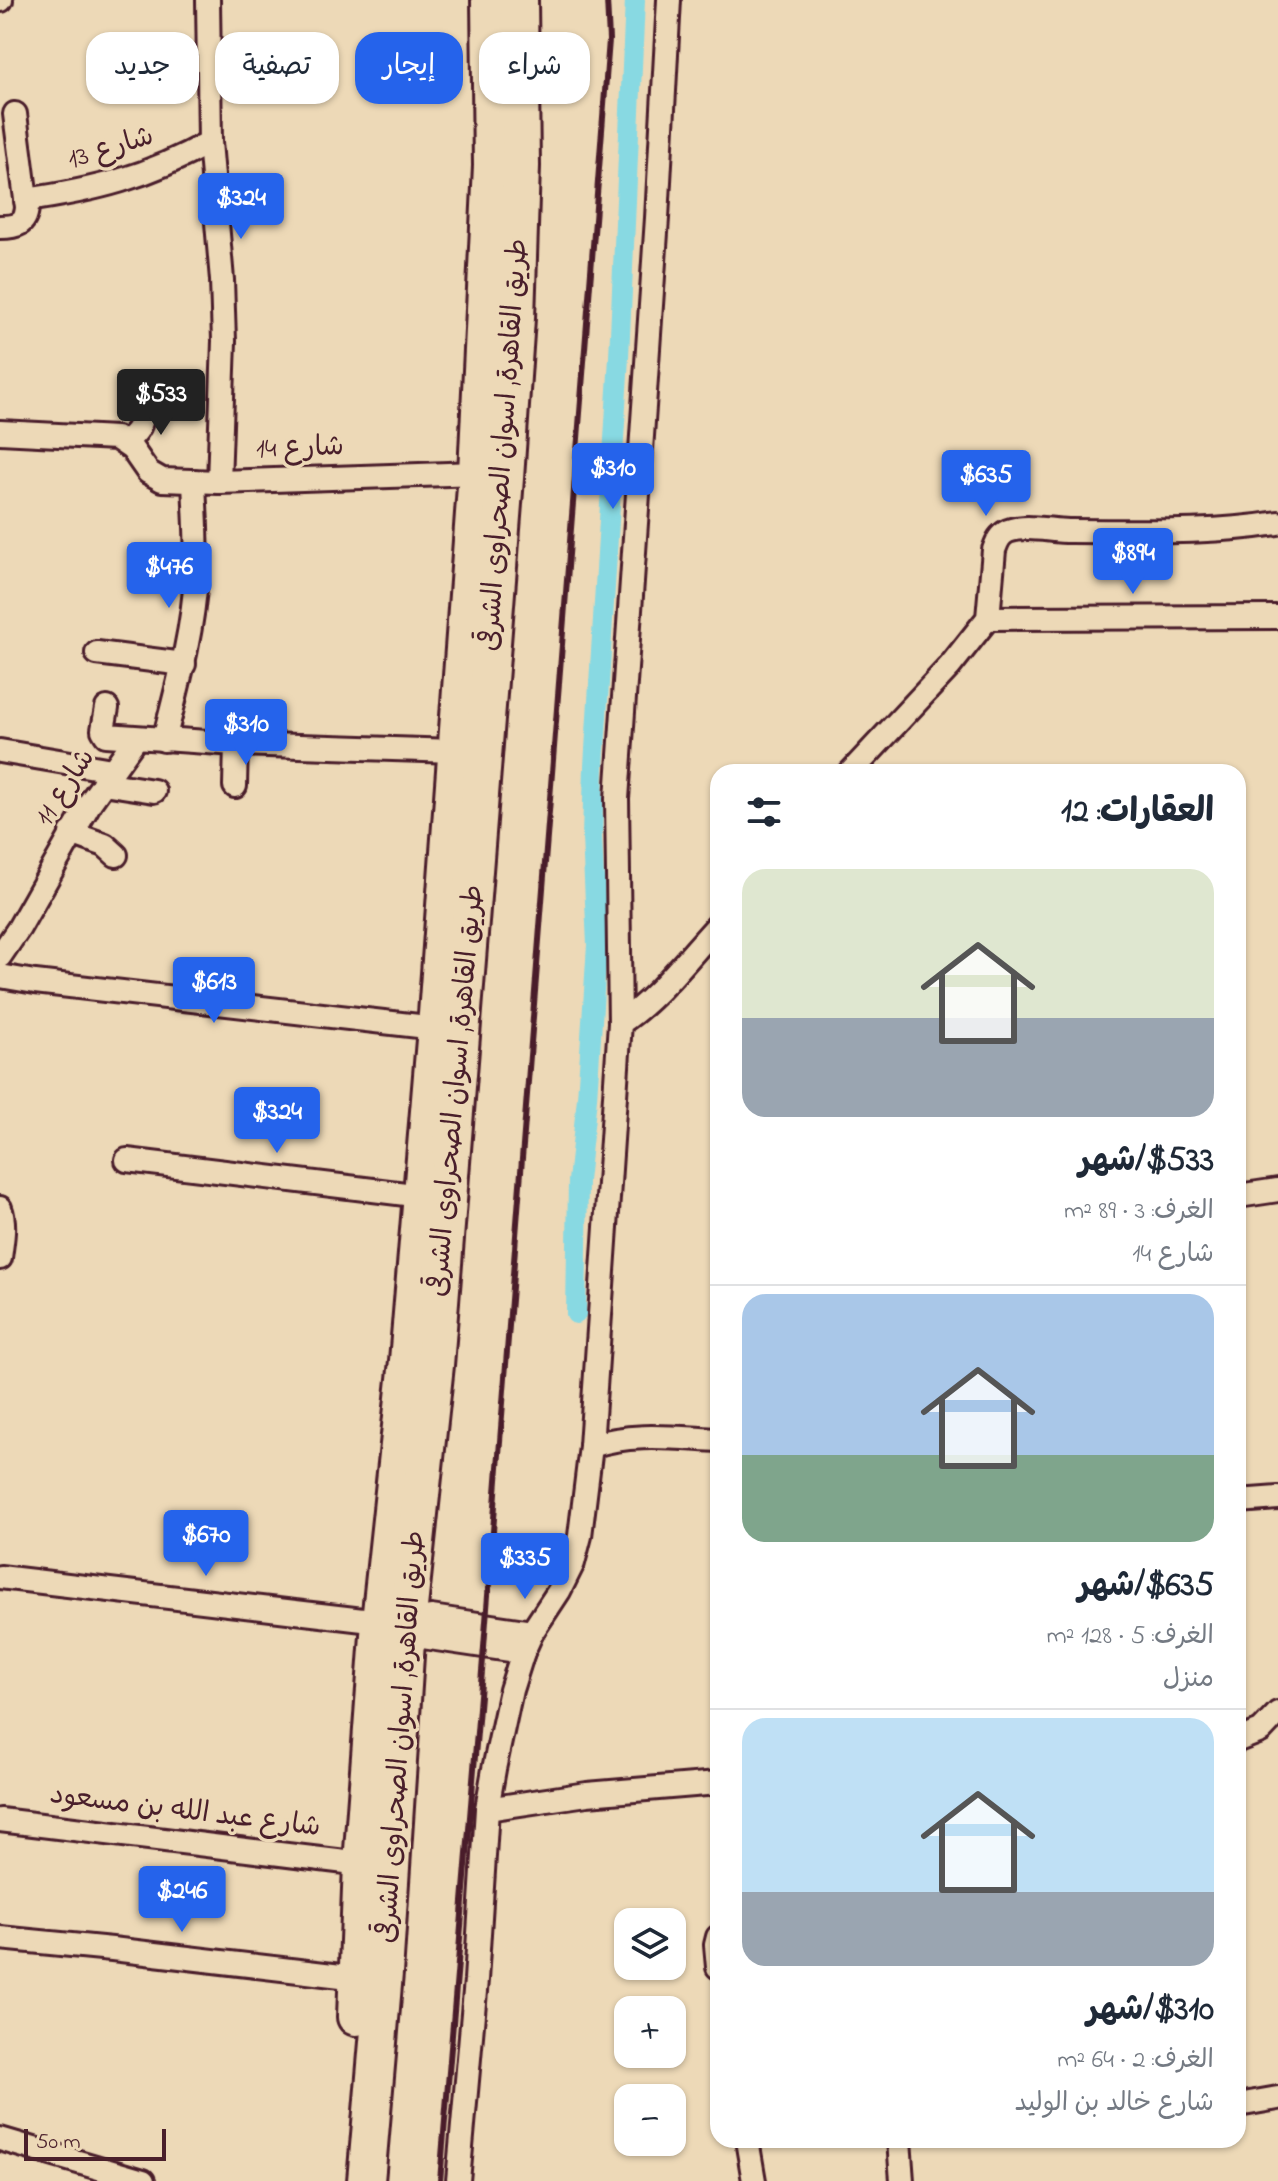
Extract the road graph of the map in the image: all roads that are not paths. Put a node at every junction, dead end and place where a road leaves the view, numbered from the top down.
1 (208, 0) edge
2 (669, 0) edge
3 (505, 12) edge
4 (15, 114) dead end
5 (210, 142) junction
6 (26, 200) junction
7 (0, 227) edge
8 (143, 406) dead end
9 (0, 432) edge
10 (125, 442) junction
11 (477, 473) junction
12 (194, 481) junction
13 (219, 482) junction
14 (1278, 523) edge
15 (1278, 617) edge
16 (988, 618) junction
17 (97, 653) dead end
18 (184, 664) junction
19 (107, 708) dead end
20 (136, 738) junction
21 (164, 740) junction
22 (236, 744) junction
23 (0, 751) edge
24 (455, 751) junction
25 (858, 764) edge
26 (108, 777) junction
27 (235, 786) dead end
28 (154, 791) dead end
29 (71, 833) junction
30 (116, 855) dead end
31 (710, 934) edge
32 (0, 956) edge
33 (0, 976) edge
34 (620, 1023) junction
35 (436, 1028) junction
36 (127, 1160) dead end
37 (1278, 1190) edge
38 (1246, 1195) edge
39 (422, 1196) junction
40 (0, 1208) edge
41 (0, 1258) edge
42 (710, 1440) edge
43 (591, 1446) junction
44 (1278, 1498) edge
45 (1246, 1500) edge
46 (0, 1577) edge
47 (393, 1623) junction
48 (527, 1642) junction
49 (1278, 1713) edge
50 (1246, 1737) edge
51 (710, 1783) edge
52 (487, 1809) junction
53 (0, 1820) edge
54 (362, 1864) junction
55 (0, 1938) edge
56 (358, 1978) junction
57 (1278, 2098) edge
58 (1246, 2104) edge
59 (0, 2139) edge
60 (748, 2148) edge
61 (900, 2148) edge
62 (143, 2181) edge
63 (344, 2181) edge
64 (366, 2181) edge
65 (458, 2181) edge
66 (754, 2181) edge
67 (902, 2181) edge

1 - 5 street
2 - 34 street
3 - 11 highway, طريق القاهرة, اسوان الصحراوى الشرقى
3 - 47 highway, طريق القاهرة, اسوان الصحراوى الشرقى
4 - 6 street
5 - 6 street, شارع 13
5 - 13 street
6 - 7 street
8 - 10 street
9 - 10 street
10 - 12 street, شارع 14
11 - 13 street, شارع 14
11 - 24 highway, طريق القاهرة, اسوان الصحراوى الشرقى
12 - 13 street, شارع 14
12 - 18 street
14 - 16 street
15 - 16 street
16 - 25 street
17 - 18 street
18 - 21 street
19 - 20 street
20 - 21 street
20 - 26 street, شارع 11
21 - 22 street
22 - 24 street
22 - 27 street
23 - 26 street
24 - 35 highway, طريق القاهرة, اسوان الصحراوى الشرقى
26 - 28 street
26 - 29 street, شارع 11
29 - 30 street
29 - 32 street, شارع 11
31 - 34 street
33 - 35 street
34 - 43 street
35 - 39 highway, طريق القاهرة, اسوان الصحراوى الشرقى
36 - 39 street
37 - 38 street
39 - 47 highway, طريق القاهرة, اسوان الصحراوى الشرقى
40 - 41 street
42 - 43 street
43 - 48 street
44 - 45 street
46 - 47 street
47 - 48 street
47 - 54 highway, طريق القاهرة, اسوان الصحراوى الشرقى
47 - 64 highway, طريق القاهرة, اسوان الصحراوى الشرقى
48 - 52 street
49 - 50 street
51 - 52 street
52 - 65 street
53 - 54 street, شارع عبد الله بن مسعود
54 - 56 highway, طريق القاهرة, اسوان الصحراوى الشرقى
55 - 56 street
56 - 63 highway, طريق القاهرة, اسوان الصحراوى الشرقى
57 - 58 street
59 - 62 street
60 - 66 street
61 - 67 street

